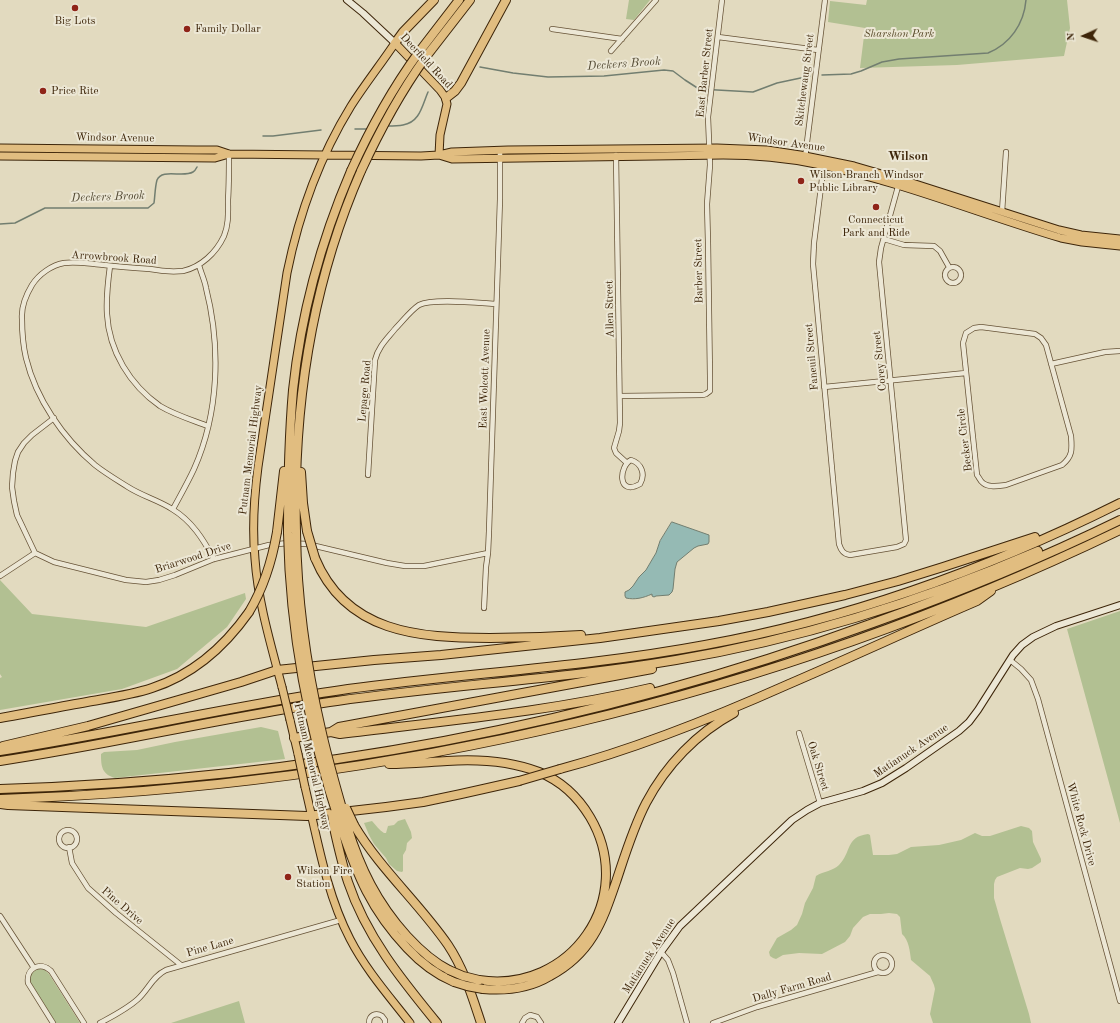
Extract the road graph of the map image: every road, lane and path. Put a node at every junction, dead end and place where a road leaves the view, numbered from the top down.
1 (347, 0) edge
2 (434, 0) edge
3 (459, 0) edge
4 (470, 0) edge
5 (506, 0) edge
6 (656, 0) edge
7 (722, 0) edge
8 (825, 0) edge
9 (552, 30) dead end
10 (718, 37) junction
11 (622, 39) junction
12 (395, 43) junction
13 (818, 50) junction
14 (611, 51) dead end
15 (446, 98) junction
16 (0, 148) edge
17 (57, 149) junction
18 (537, 150) junction
19 (709, 151) junction
20 (1006, 152) dead end
21 (616, 153) junction
22 (183, 154) junction
23 (229, 154) junction
24 (500, 154) junction
25 (324, 155) junction
26 (439, 155) junction
27 (0, 156) edge
28 (55, 156) junction
29 (537, 158) junction
30 (804, 159) junction
31 (824, 163) junction
32 (899, 183) junction
33 (1002, 212) junction
34 (1030, 224) junction
35 (884, 239) junction
36 (1120, 239) edge
37 (1120, 246) edge
38 (199, 265) junction
39 (110, 266) junction
40 (949, 267) dead end
41 (496, 304) junction
42 (1120, 351) edge
43 (1051, 364) junction
44 (966, 372) junction
45 (891, 380) junction
46 (824, 387) junction
47 (620, 396) junction
48 (296, 405) junction
49 (54, 418) junction
50 (208, 426) junction
51 (627, 463) junction
52 (368, 475) dead end
53 (1120, 503) edge
54 (173, 509) junction
55 (1120, 514) edge
56 (1120, 520) edge
57 (1063, 530) junction
58 (1120, 530) edge
59 (292, 532) junction
60 (254, 548) junction
61 (842, 552) joint
62 (35, 553) junction
63 (488, 553) junction
64 (214, 559) junction
65 (0, 576) edge
66 (998, 585) junction
67 (1120, 605) edge
68 (484, 608) dead end
69 (648, 631) junction
70 (719, 652) junction
71 (771, 658) junction
72 (1010, 660) junction
73 (277, 670) junction
74 (767, 694) junction
75 (0, 718) edge
76 (331, 732) junction
77 (799, 733) dead end
78 (294, 738) junction
79 (0, 747) edge
80 (0, 751) edge
81 (0, 761) edge
82 (373, 763) junction
83 (0, 789) edge
84 (0, 798) edge
85 (820, 803) junction
86 (0, 804) edge
87 (312, 815) junction
88 (344, 826) junction
89 (68, 847) dead end
90 (0, 916) edge
91 (341, 920) junction
92 (661, 952) junction
93 (181, 965) junction
94 (34, 968) junction
95 (878, 972) junction
96 (1120, 1001) edge
97 (53, 1023) edge
98 (84, 1023) edge
99 (100, 1023) edge
100 (369, 1023) edge
101 (384, 1023) edge
102 (410, 1023) edge
103 (437, 1023) edge
104 (481, 1023) edge
105 (522, 1023) edge
106 (541, 1023) edge
107 (618, 1023) edge
108 (687, 1023) edge
109 (713, 1023) edge

1 - 12 street, Deerfield Road
2 - 12 highway
3 - 48 highway, bridge
4 - 48 highway, bridge
5 - 15 highway
6 - 11 street
7 - 10 street, East Barber Street
8 - 13 street, Skitchewaug Street
9 - 11 street
10 - 13 street
10 - 19 street, East Barber Street
11 - 14 street
12 - 15 main road, Deerfield Road
12 - 25 main road, Putnam Memorial Highway
13 - 30 street, Skitchewaug Street
15 - 26 main road, Deerfield Road
16 - 17 main road, Windsor Avenue
17 - 22 main road, Windsor Avenue
17 - 28 main road
18 - 21 main road, Windsor Avenue
18 - 24 main road, Windsor Avenue
18 - 29 main road
19 - 21 main road, Windsor Avenue
19 - 30 main road, Windsor Avenue
19 - 47 street, Barber Street
20 - 33 street
21 - 29 main road, Windsor Avenue
21 - 47 street, Allen Street
22 - 23 main road, Windsor Avenue
22 - 28 main road, Windsor Avenue
23 - 25 main road, Windsor Avenue
23 - 38 street, Arrowbrook Road
24 - 26 main road, Windsor Avenue
24 - 29 main road, Windsor Avenue
24 - 41 street, East Wolcott Avenue
25 - 26 main road, Windsor Avenue
25 - 60 main road, Putnam Memorial Highway
27 - 28 main road, Windsor Avenue
30 - 31 main road, Windsor Avenue
31 - 32 main road, Windsor Avenue
31 - 46 street, Faneuil Street
32 - 33 main road, Windsor Avenue
32 - 34 main road, Windsor Avenue
32 - 35 street, Corey Street
33 - 34 main road, Windsor Avenue
34 - 36 main road, Windsor Avenue
34 - 37 main road, Windsor Avenue
35 - 40 street
35 - 45 street, Corey Street
38 - 39 street, Arrowbrook Road
38 - 50 street
39 - 49 street, Arrowbrook Road
39 - 50 street
41 - 52 street, Lepage Road
41 - 63 street, East Wolcott Avenue
42 - 43 street
43 - 44 street, Becker Circle
43 - 44 street, Becker Circle
44 - 45 street
45 - 46 street
45 - 61 street, Corey Street
46 - 61 street, Faneuil Street
47 - 51 street, Allen Street
48 - 59 highway
48 - 69 highway, bridge
48 - 75 highway, bridge
49 - 54 street, Arrowbrook Road
49 - 62 street
50 - 54 street
51 - 51 street
53 - 57 highway
54 - 64 street, Arrowbrook Road
55 - 70 highway
56 - 71 highway
57 - 69 highway
57 - 80 highway
58 - 66 highway
59 - 88 highway, bridge
59 - 88 highway, bridge
60 - 63 street, Briarwood Drive
60 - 64 street, Briarwood Drive
60 - 73 main road, Putnam Memorial Highway
62 - 64 street, Briarwood Drive
62 - 65 street
63 - 68 street, East Wolcott Avenue
66 - 74 highway
66 - 82 highway
67 - 72 street, Matianuck Avenue
69 - 73 highway
70 - 76 highway
70 - 81 highway
71 - 76 highway
71 - 83 highway
72 - 85 street, Matianuck Avenue
72 - 96 street, White Rock Drive
73 - 78 main road, Putnam Memorial Highway, bridge
73 - 79 highway
74 - 87 highway, bridge
74 - 88 highway, bridge
76 - 78 highway
77 - 85 street, Oak Street
78 - 87 main road, Putnam Memorial Highway, bridge
82 - 84 highway
82 - 88 highway, bridge
85 - 92 street, Matianuck Avenue
86 - 87 highway
87 - 91 main road, Putnam Memorial Highway
88 - 103 highway
88 - 104 highway
89 - 93 street, Pine Drive
90 - 94 street
91 - 93 street, Pine Lane
91 - 102 main road, Putnam Memorial Highway
92 - 107 street, Matianuck Avenue
92 - 108 street
93 - 99 street, Pine Lane
94 - 97 street
94 - 98 street
95 - 95 street, Dally Farm Road
95 - 109 street, Dally Farm Road
100 - 101 street
105 - 106 street

